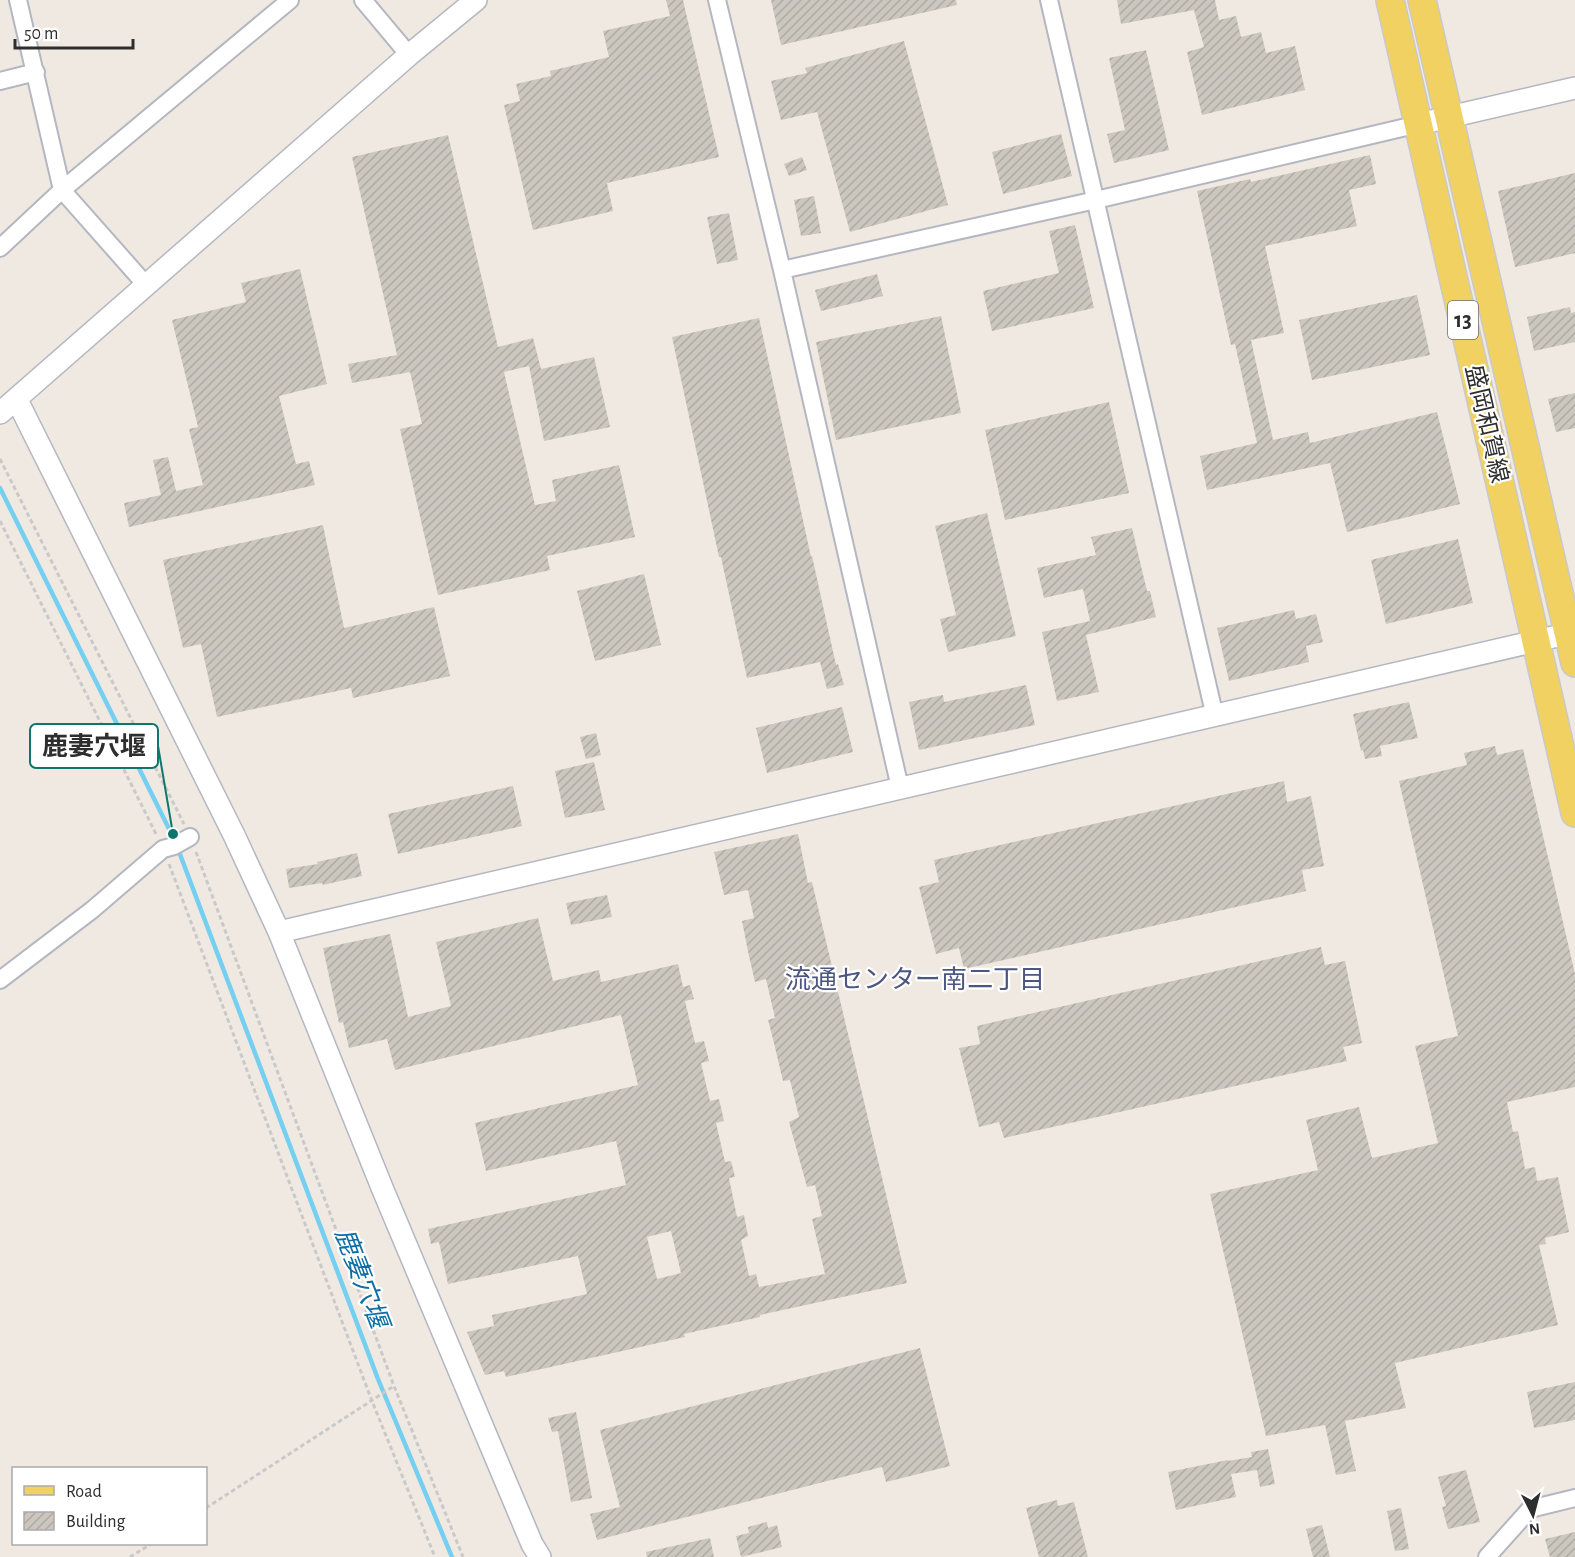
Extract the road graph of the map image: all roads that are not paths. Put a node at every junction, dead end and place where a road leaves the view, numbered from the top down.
1 (18, 0) edge
2 (290, 0) edge
3 (363, 0) edge
4 (476, 0) edge
5 (717, 0) edge
6 (1049, 0) edge
7 (1390, 0) edge
8 (1422, 0) edge
9 (410, 55) junction
10 (36, 72) junction
11 (0, 81) edge
12 (1575, 88) edge
13 (1449, 117) junction
14 (1419, 124) junction
15 (62, 190) junction
16 (1096, 200) junction
17 (0, 248) edge
18 (782, 270) junction
19 (146, 285) junction
20 (17, 400) junction
21 (0, 413) edge
22 (1572, 633) edge
23 (1535, 641) junction
24 (1575, 663) edge
25 (1215, 717) junction
26 (900, 788) junction
27 (1575, 813) edge
28 (178, 843) road end
29 (279, 932) junction
30 (0, 980) edge
31 (1575, 1498) edge
32 (540, 1557) edge
33 (1487, 1557) edge

1 - 10 street
2 - 15 street
3 - 9 street
4 - 9 street
5 - 18 street
6 - 16 street
7 - 14 main road, 盛岡和賀線 / 13
8 - 13 main road, 盛岡和賀線 / 13
9 - 19 street
10 - 11 street
10 - 15 street
12 - 13 street
13 - 14 street
13 - 22 main road, 盛岡和賀線 / 13
14 - 16 street
14 - 23 main road, 盛岡和賀線 / 13
15 - 17 street
15 - 19 street
16 - 18 street
16 - 25 street
18 - 26 street
19 - 20 street
20 - 21 street
20 - 29 street
22 - 23 street
22 - 24 main road, 盛岡和賀線 / 13
23 - 25 street
23 - 27 main road, 盛岡和賀線 / 13
25 - 26 street
26 - 29 street
28 - 30 street
29 - 32 street
31 - 33 street

